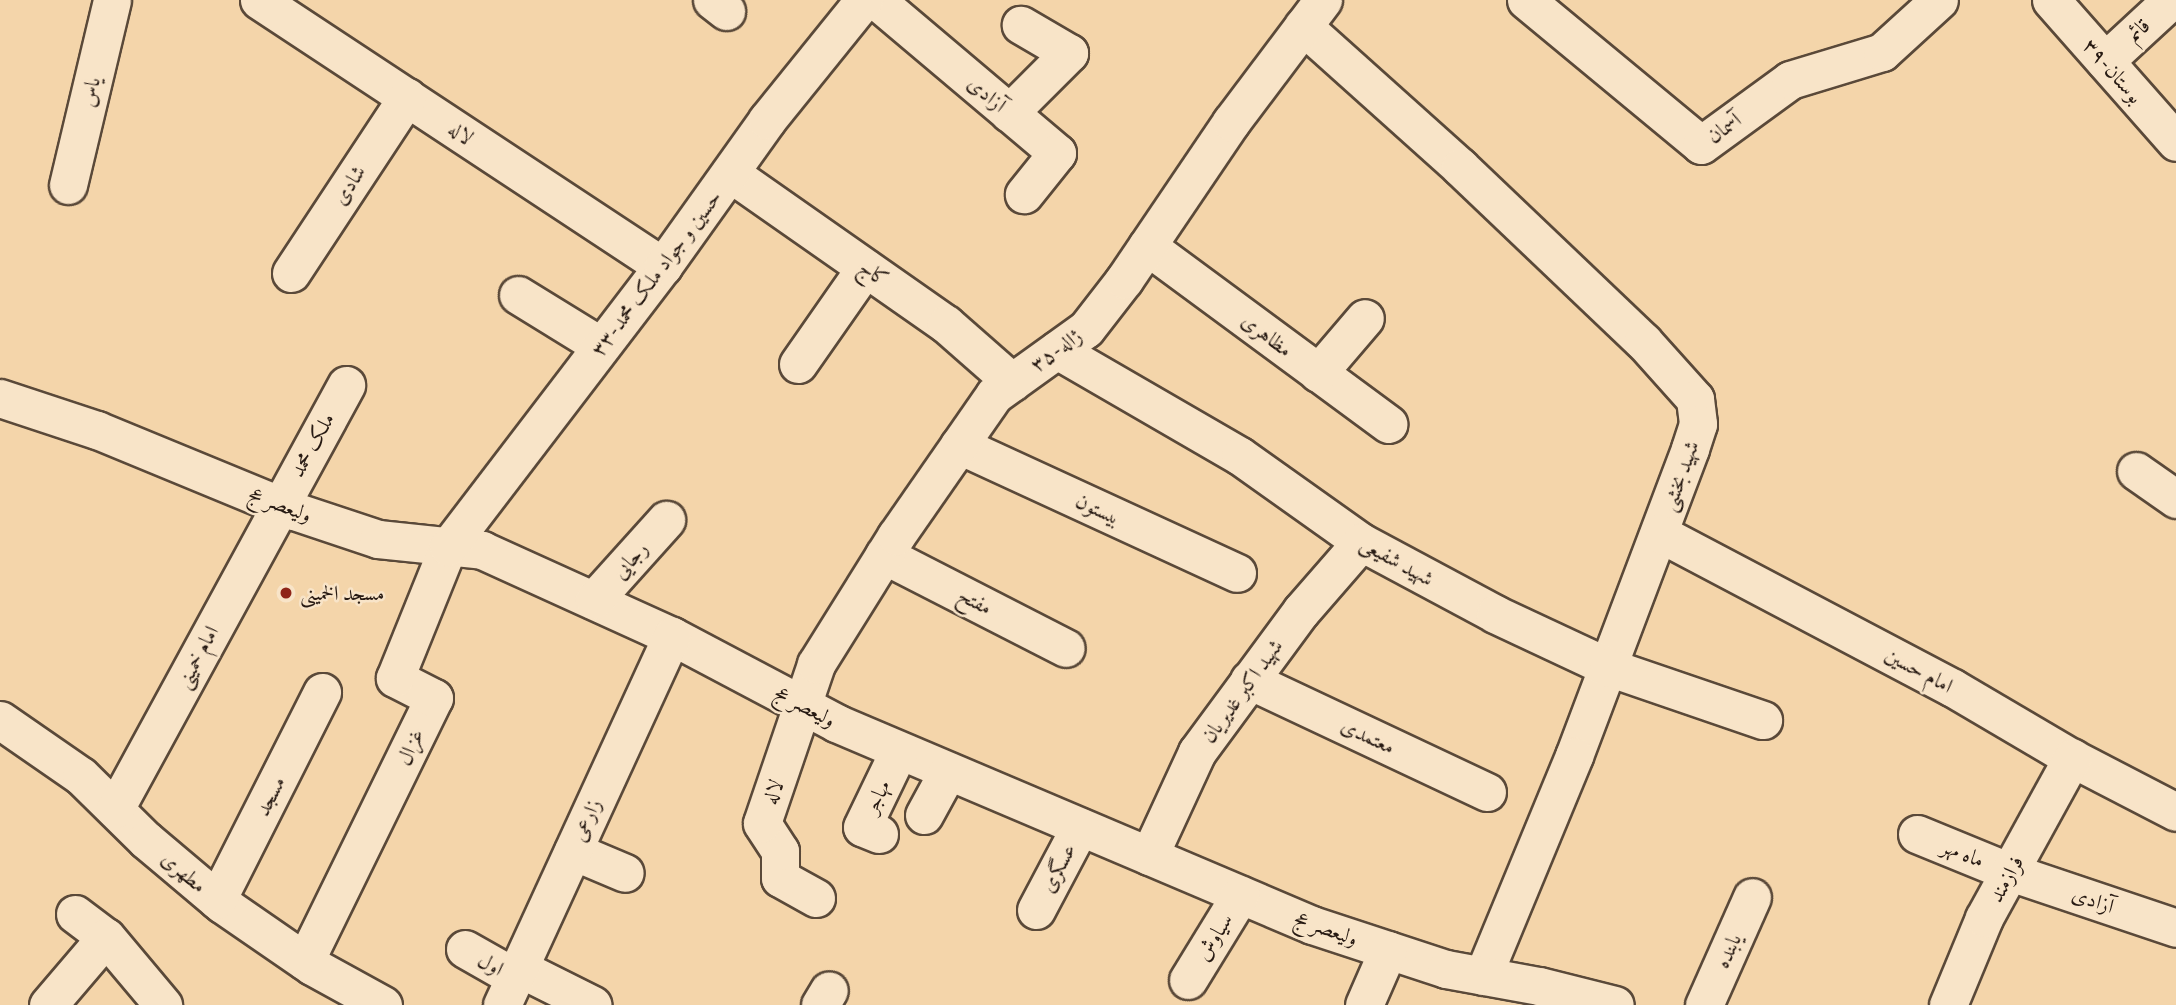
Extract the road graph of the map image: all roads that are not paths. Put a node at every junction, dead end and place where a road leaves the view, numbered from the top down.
1 (113, 0) edge
2 (259, 0) edge
3 (864, 0) edge
4 (876, 0) edge
5 (1526, 0) edge
6 (1940, 0) edge
7 (2051, 0) edge
8 (2171, 0) edge
9 (1313, 13) edge
10 (1021, 24) dead end
11 (2105, 61) junction
12 (407, 97) junction
13 (1009, 113) junction
14 (2176, 142) edge
15 (730, 173) junction
16 (68, 185) dead end
17 (1024, 194) dead end
18 (1147, 246) junction
19 (663, 266) junction
20 (865, 268) junction
21 (291, 274) dead end
22 (518, 295) dead end
23 (1365, 318) dead end
24 (601, 346) junction
25 (1057, 350) junction
26 (798, 365) dead end
27 (1318, 373) junction
28 (1012, 382) junction
29 (346, 385) dead end
30 (0, 398) edge
31 (1388, 425) dead end
32 (959, 445) junction
33 (2136, 471) dead end
34 (2176, 499) edge
35 (279, 505) junction
36 (666, 520) dead end
37 (1659, 533) junction
38 (1360, 542) junction
39 (448, 547) junction
40 (884, 555) junction
41 (1237, 572) dead end
42 (594, 600) junction
43 (671, 636) junction
44 (1066, 648) dead end
45 (1608, 667) junction
46 (1249, 680) junction
47 (322, 692) dead end
48 (804, 706) junction
49 (0, 720) edge
50 (1763, 720) dead end
51 (899, 750) junction
52 (2072, 758) junction
53 (948, 771) junction
54 (1487, 792) dead end
55 (115, 809) junction
56 (2176, 812) edge
57 (924, 815) dead end
58 (1080, 827) junction
59 (879, 834) dead end
60 (1917, 834) dead end
61 (573, 851) junction
62 (1149, 856) junction
63 (2010, 872) junction
64 (625, 873) dead end
65 (1240, 895) junction
66 (1752, 897) dead end
67 (816, 898) dead end
68 (217, 900) junction
69 (1036, 910) dead end
70 (75, 914) dead end
71 (2176, 928) edge
72 (106, 937) junction
73 (465, 949) dead end
74 (1388, 950) junction
75 (305, 961) junction
76 (1483, 976) junction
77 (1188, 980) dead end
78 (513, 984) edge
79 (1544, 996) edge
80 (48, 1005) edge
81 (163, 1005) edge
82 (383, 1005) edge
83 (593, 1005) edge
84 (1364, 1005) edge
85 (1615, 1005) edge
86 (1704, 1005) edge
87 (1948, 1005) edge

1 - 16 street, یاس
2 - 12 street, لاله
3 - 15 street, ۳۳-حسین و جواد ملک محمد
4 - 13 street, آزادی
5 - 6 street, آسمان
7 - 11 street, ۳۹-بوستان
8 - 11 street, قائم
9 - 18 street, ۳۵-ژاله
9 - 37 street, شهید بخشی
10 - 13 street
11 - 14 street, ۳۹-بوستان
12 - 19 street, لاله
12 - 21 street, شادی
13 - 17 street, آزادی
15 - 19 street, ۳۳-حسین و جواد ملک محمد
15 - 20 street, کاج
18 - 25 street, ۳۵-ژاله
18 - 27 street, مظاهری
19 - 24 street, ۳۳-حسین و جواد ملک محمد
20 - 26 street
20 - 28 street, کاج
22 - 24 street
23 - 27 street
24 - 39 street, ۳۳-حسین و جواد ملک محمد
25 - 28 street, ۳۵-ژاله
25 - 38 street, شهید شفیعی
27 - 31 street, مظاهری
28 - 32 street, ۳۵-ژاله
29 - 35 street, ملک محمد
30 - 35 street, ولیعصر عج
32 - 40 street, ۳۵-ژاله
32 - 41 street, بیستون
33 - 34 street
35 - 39 street, ولیعصر عج
35 - 55 street, امام خمینی
36 - 42 street, رجایی
37 - 45 street, شهید بخشی
37 - 52 street, امام حسین
38 - 45 street, شهید شفیعی
38 - 46 street, شهید اکبر غدیریان
39 - 42 street, ولیعصر عج
39 - 75 street, غزال
40 - 44 street, مفتح
40 - 48 street, ۳۵-ژاله
42 - 43 street, ولیعصر عج
43 - 48 street, ولیعصر عج
43 - 61 street, زارعی
45 - 50 street, شهید شفیعی
45 - 76 street, شهید بخشی
46 - 54 street, معتمدی
46 - 62 street, شهید اکبر غدیریان
47 - 68 street, مسجد
48 - 51 street, ولیعصر عج
48 - 67 street, لاله
49 - 55 street, مطهری
51 - 53 street, ولیعصر عج
51 - 59 street, مهاجر
52 - 56 street, امام حسین
52 - 63 street, فرازمند
53 - 57 street
53 - 58 street, ولیعصر عج
55 - 68 street, مطهری
58 - 62 street, ولیعصر عج
58 - 69 street, عسگری
60 - 63 street, ماه مهر
61 - 64 street
61 - 78 street, زارعی
62 - 65 street, ولیعصر عج
63 - 71 street, آزادی
63 - 87 street, فرازمند
65 - 74 street, ولیعصر عج
65 - 77 street, سیاوش
66 - 86 street, یابنده
68 - 75 street, مطهری
70 - 72 street
72 - 80 street
72 - 81 street
73 - 78 street, اول
74 - 76 street, ولیعصر عج
74 - 84 street
75 - 82 street, مطهری
76 - 79 street, ولیعصر عج
78 - 83 street, اول
79 - 85 street, ولیعصر عج

